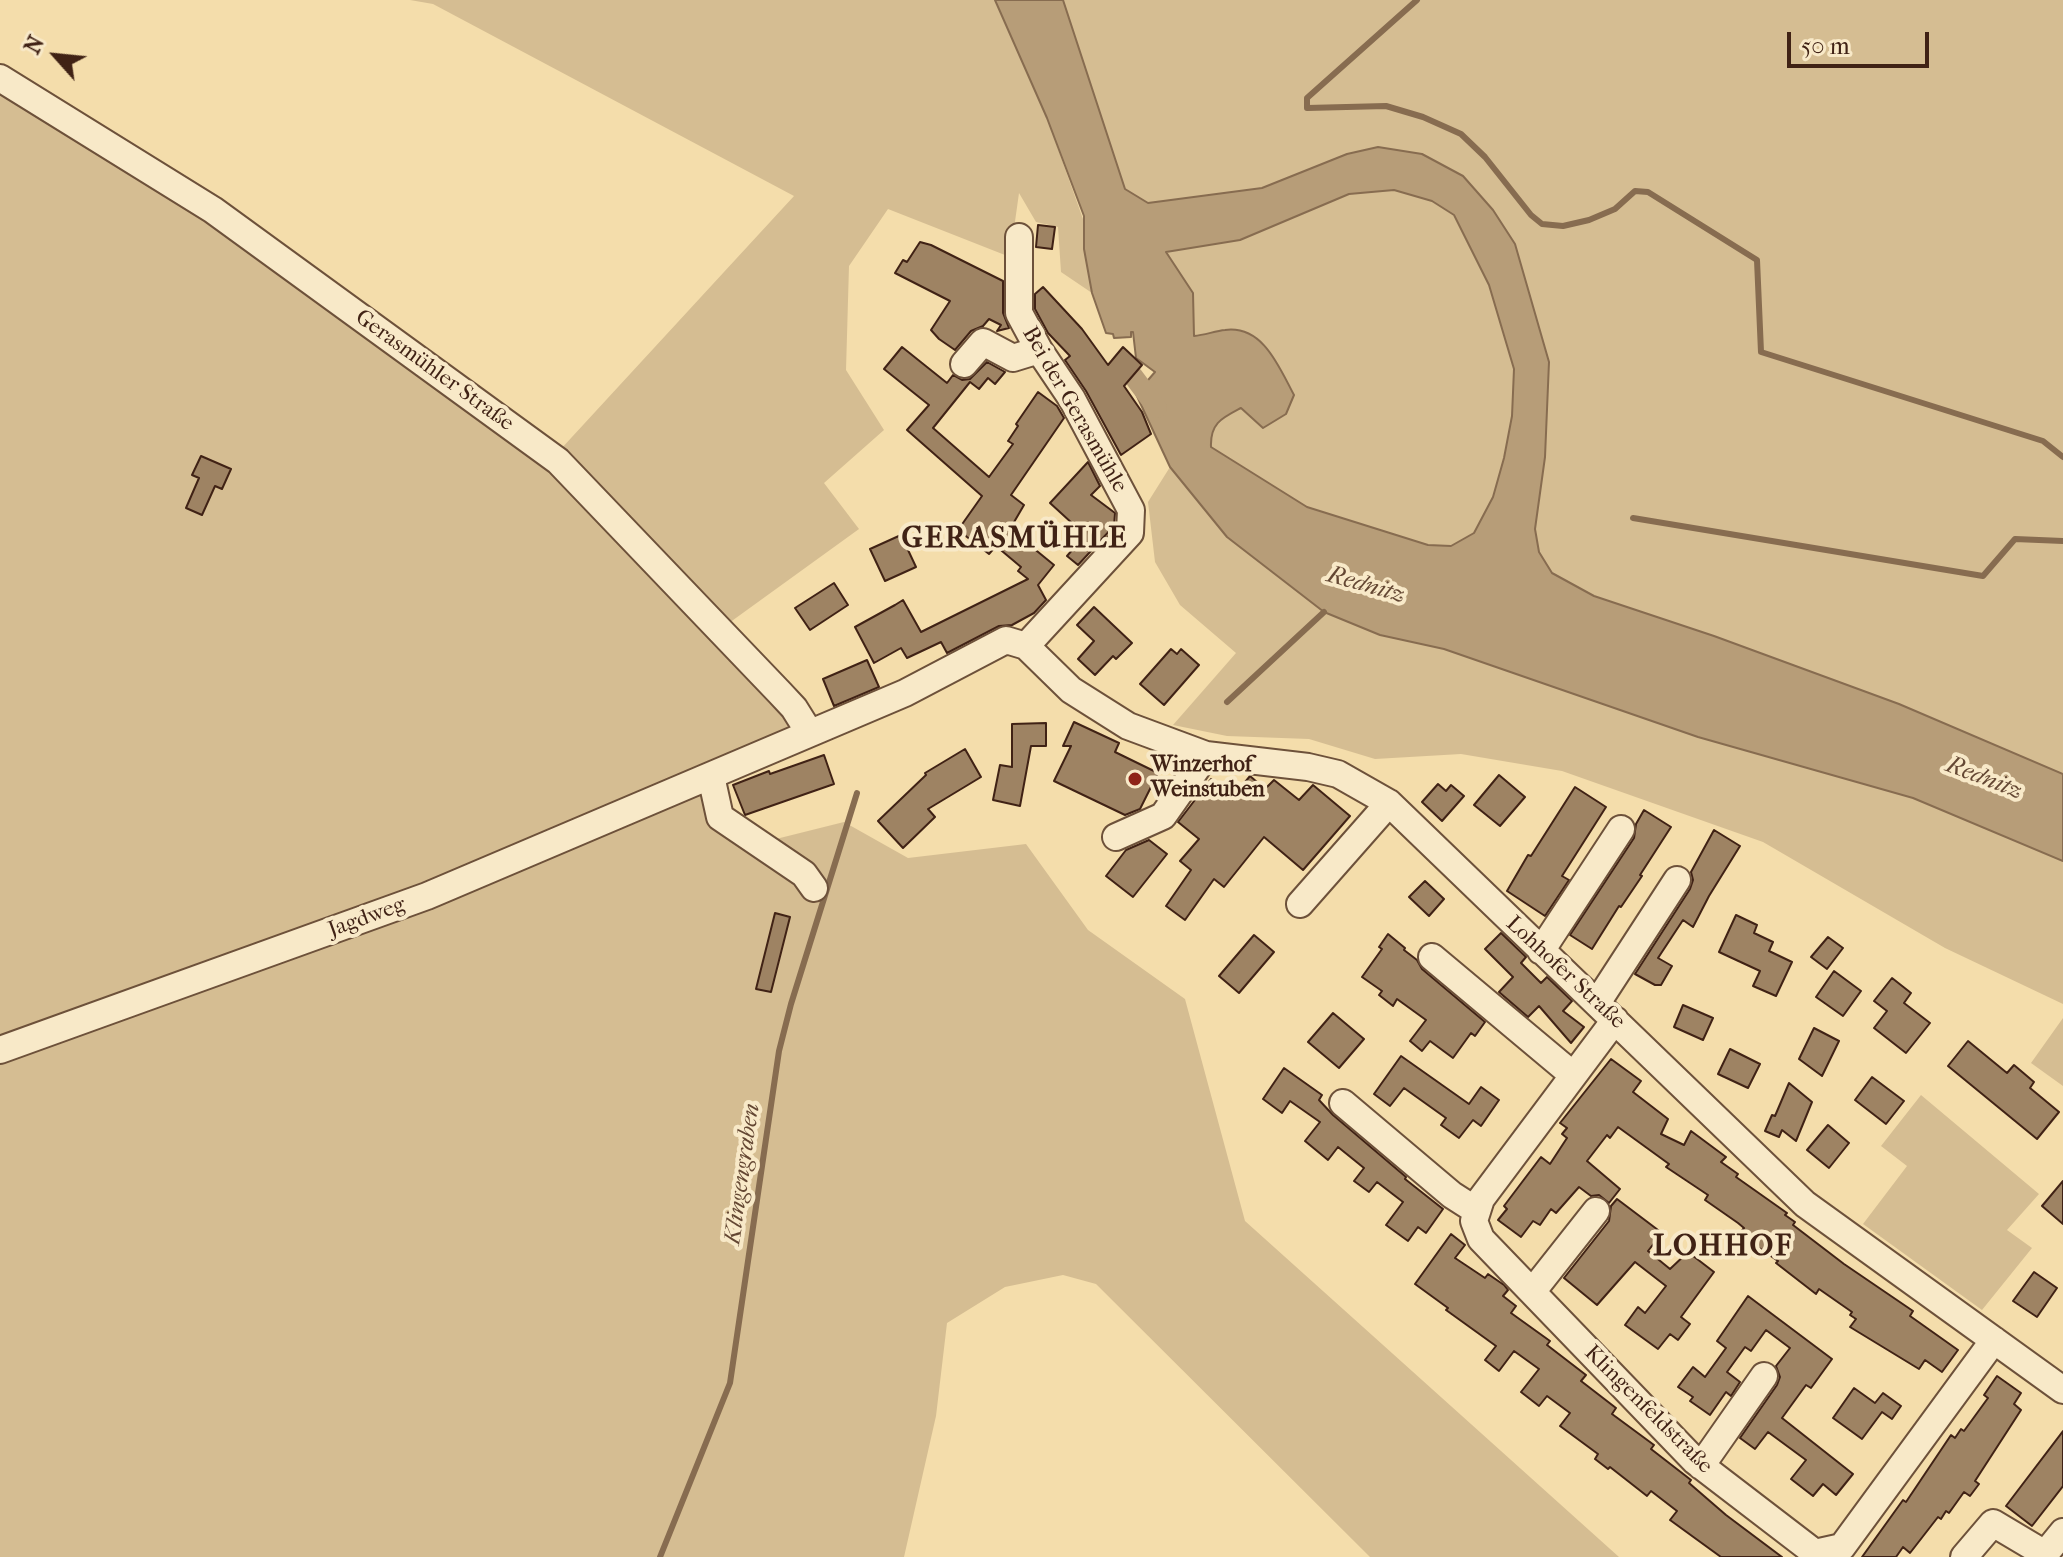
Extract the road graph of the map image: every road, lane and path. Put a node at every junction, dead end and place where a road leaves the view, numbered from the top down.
1 (0, 78) edge
2 (1019, 237) dead end
3 (1039, 350) junction
4 (964, 364) dead end
5 (1026, 646) junction
6 (809, 732) junction
7 (1206, 755) junction
8 (719, 772) junction
9 (1389, 803) junction
10 (1621, 829) dead end
11 (1116, 837) dead end
12 (1677, 880) dead end
13 (814, 888) dead end
14 (1300, 904) dead end
15 (1541, 951) junction
16 (1432, 957) dead end
17 (1606, 1011) junction
18 (0, 1050) edge
19 (1573, 1075) junction
20 (1343, 1103) dead end
21 (1477, 1211) junction
22 (1596, 1211) dead end
23 (1532, 1292) junction
24 (1994, 1340) junction
25 (1764, 1376) dead end
26 (2063, 1390) edge
27 (1701, 1466) junction
28 (2063, 1532) edge
29 (1964, 1557) edge

1 - 6 street, Gerasmühler Straße
2 - 3 street, Bei der Gerasmühle
3 - 4 street
3 - 5 street, Bei der Gerasmühle
5 - 6 street
5 - 7 street, Lohhofer Straße
6 - 8 street
7 - 9 street, Lohhofer Straße
7 - 11 street
8 - 13 street
8 - 18 street, Jagdweg
9 - 14 street
9 - 15 street, Lohhofer Straße
10 - 15 street
12 - 17 street
15 - 17 street, Lohhofer Straße
16 - 19 street
17 - 19 street
17 - 24 street, Lohhofer Straße
19 - 21 street
20 - 21 street
21 - 23 street, Klingenfeldstraße
22 - 23 street
23 - 27 street, Klingenfeldstraße
24 - 26 street, Lohhofer Straße
24 - 27 street, Klingenfeldstraße
25 - 27 street
28 - 29 street

